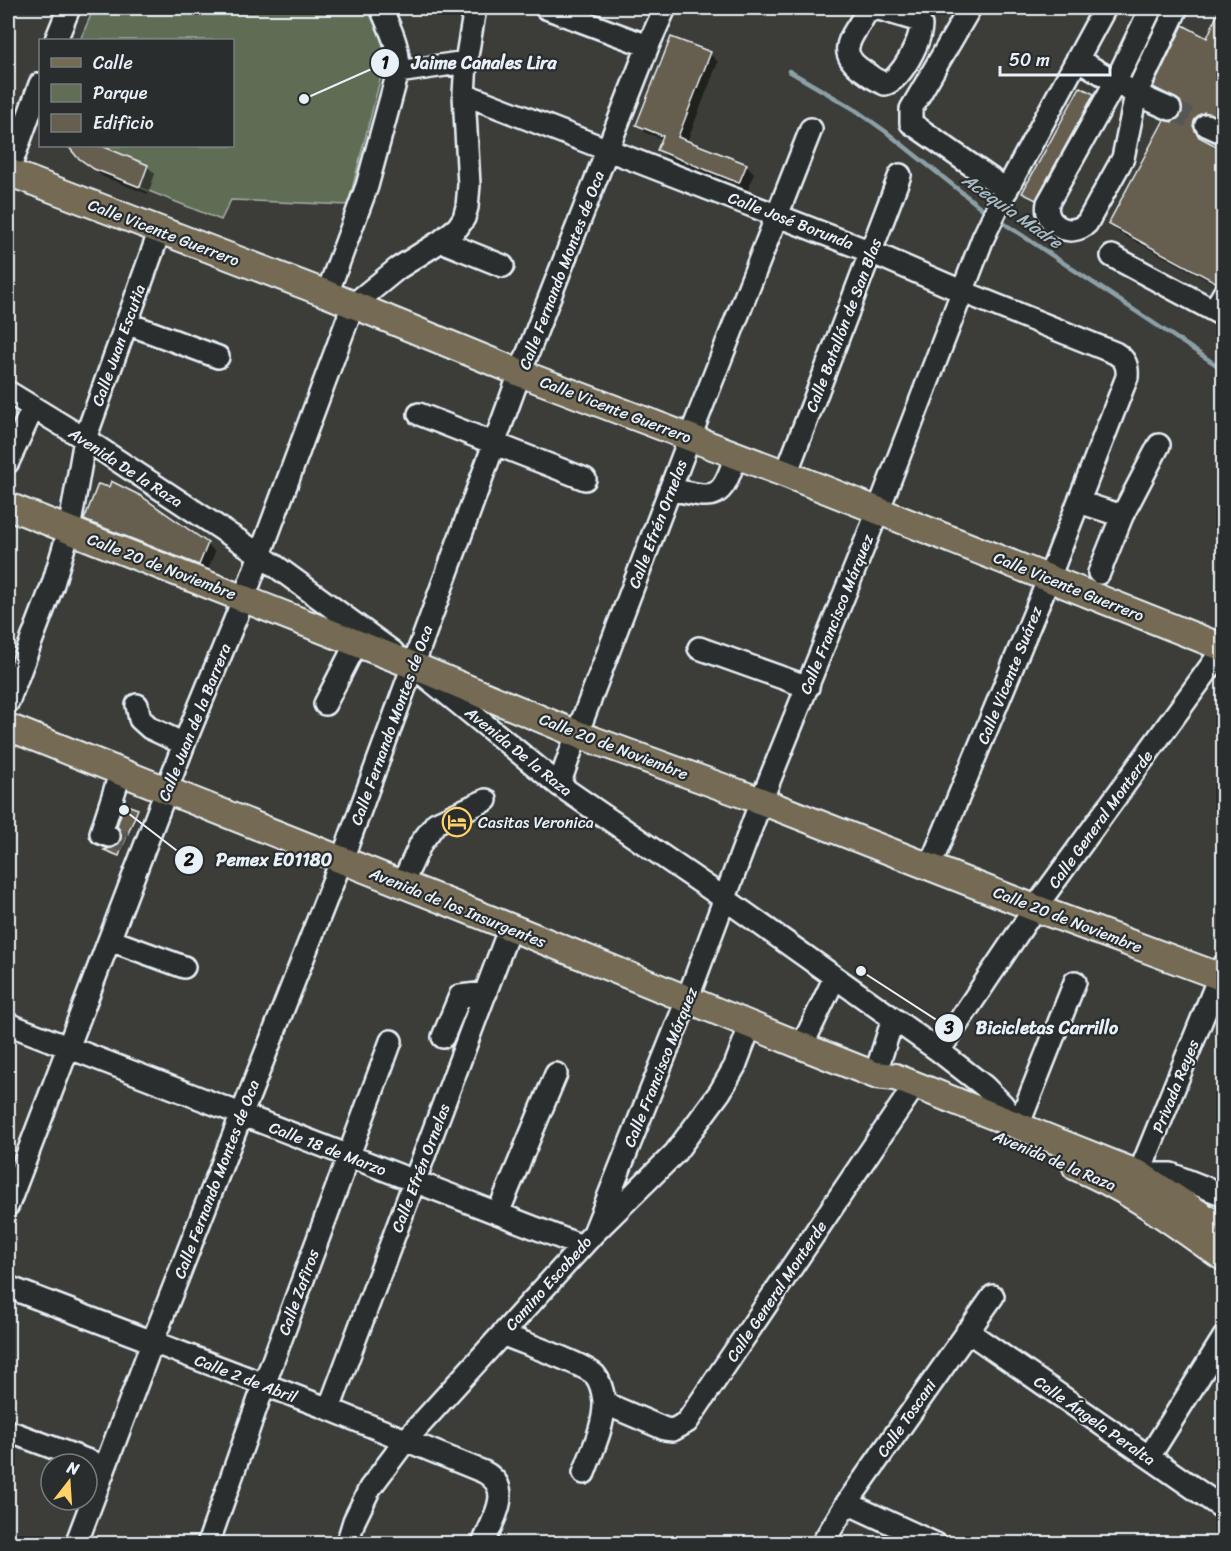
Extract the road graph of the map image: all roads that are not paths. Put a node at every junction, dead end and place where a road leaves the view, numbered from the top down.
1 (69, 8) edge
2 (381, 8) edge
3 (475, 8) edge
4 (546, 8) edge
5 (665, 8) edge
6 (970, 8) edge
7 (1105, 8) edge
8 (1151, 8) edge
9 (1177, 8) edge
10 (56, 39) edge
11 (648, 46) junction
12 (1077, 59) junction
13 (466, 62) junction
14 (398, 72) junction
15 (1116, 81) junction
16 (39, 87) edge
17 (464, 94) junction
18 (1136, 94) junction
19 (1170, 109) tunnel mouth
20 (811, 129) dead end
21 (608, 149) junction
22 (8, 173) edge
23 (900, 175) dead end
24 (1003, 196) junction
25 (777, 214) junction
26 (160, 230) junction
27 (441, 241) junction
28 (871, 252) junction
29 (1112, 256) dead end
30 (503, 266) dead end
31 (961, 291) junction
32 (327, 294) junction
33 (353, 305) junction
34 (1220, 307) edge
35 (126, 323) junction
36 (1115, 353) joint
37 (218, 357) dead end
38 (520, 373) junction
39 (8, 392) edge
40 (33, 408) junction
41 (419, 414) dead end
42 (690, 437) junction
43 (85, 440) junction
44 (495, 444) junction
45 (1159, 444) dead end
46 (736, 454) junction
47 (8, 462) edge
48 (786, 474) junction
49 (585, 479) dead end
50 (670, 489) junction
51 (1079, 502) junction
52 (8, 506) edge
53 (878, 511) junction
54 (1122, 516) junction
55 (69, 530) junction
56 (259, 554) junction
57 (1099, 573) dead end
58 (1049, 578) junction
59 (244, 598) junction
60 (359, 636) junction
61 (699, 648) dead end
62 (1224, 648) edge
63 (412, 665) junction
64 (808, 687) junction
65 (8, 702) edge
66 (325, 704) dead end
67 (136, 705) dead end
68 (8, 727) edge
69 (577, 734) junction
70 (183, 744) junction
71 (121, 771) junction
72 (559, 785) junction
73 (167, 789) junction
74 (486, 800) dead end
75 (761, 801) junction
76 (126, 842) junction
77 (341, 860) junction
78 (930, 866) junction
79 (402, 884) junction
80 (725, 899) junction
81 (1035, 908) junction
82 (510, 927) junction
83 (110, 940) junction
84 (184, 967) dead end
85 (1222, 973) edge
86 (835, 977) junction
87 (1075, 982) dead end
88 (486, 993) junction
89 (687, 1000) junction
90 (893, 1019) junction
91 (8, 1024) edge
92 (750, 1026) junction
93 (442, 1037) dead end
94 (391, 1041) dead end
95 (802, 1046) junction
96 (69, 1047) junction
97 (939, 1051) junction
98 (556, 1074) dead end
99 (875, 1075) junction
100 (911, 1091) junction
101 (242, 1114) junction
102 (1018, 1126) junction
103 (348, 1155) junction
104 (1139, 1174) junction
105 (414, 1181) junction
106 (1224, 1195) edge
107 (8, 1205) edge
108 (498, 1213) junction
109 (1224, 1230) edge
110 (588, 1239) junction
111 (1224, 1258) edge
112 (8, 1287) edge
113 (993, 1296) dead end
114 (967, 1331) junction
115 (502, 1334) junction
116 (1224, 1337) edge
117 (152, 1343) junction
118 (264, 1384) junction
119 (604, 1402) junction
120 (329, 1409) junction
121 (8, 1431) edge
122 (406, 1440) junction
123 (1149, 1457) junction
124 (105, 1467) junction
125 (584, 1473) dead end
126 (847, 1503) junction
127 (1224, 1509) edge
128 (76, 1544) edge
129 (208, 1544) edge
130 (347, 1544) edge
131 (483, 1544) edge
132 (822, 1544) edge
133 (936, 1544) edge

1 - 10 street
2 - 14 street
3 - 13 street
4 - 11 street
5 - 11 street, Calle Fernando Montes de Oca
6 - 24 street
7 - 12 street, Calle Francisco Márquez
8 - 15 street
9 - 18 street
11 - 21 street, Calle Fernando Montes de Oca
12 - 15 street
12 - 24 street, Calle Francisco Márquez
13 - 14 street
13 - 17 street
14 - 32 street
15 - 18 street
15 - 18 street
16 - 22 street
17 - 21 street, Calle José Borunda
17 - 27 street
18 - 19 street
20 - 25 street, Calle Efrén Ornelas
21 - 25 street, Calle José Borunda
21 - 38 street, Calle Fernando Montes de Oca
22 - 26 main road, Calle Vicente Guerrero
23 - 28 street, Calle Batallón de San Blas
24 - 31 street, Calle Francisco Márquez
25 - 28 street, Calle José Borunda
25 - 42 street, Calle Efrén Ornelas
26 - 32 main road, Calle Vicente Guerrero
26 - 35 street, Calle Juan Escutia
27 - 30 street
27 - 33 street
28 - 31 street, Calle José Borunda
28 - 48 street, Calle Batallón de San Blas
29 - 34 street
31 - 36 street, Calle José Borunda
31 - 53 street, Calle Francisco Márquez
32 - 33 main road, Calle Vicente Guerrero
33 - 38 main road, Calle Vicente Guerrero
33 - 56 street, Calle Juan de la Barrera
35 - 37 street
35 - 43 street, Calle Juan Escutia
36 - 51 street, Calle Vicente Suárez
38 - 42 main road, Calle Vicente Guerrero
38 - 44 street, Calle Fernando Montes de Oca
39 - 40 street, Avenida De la Raza
40 - 43 street, Avenida De la Raza
40 - 47 street
41 - 44 street
42 - 46 main road, Calle Vicente Guerrero
42 - 50 street, Calle Efrén Ornelas
43 - 55 street, Calle Juan Escutia
43 - 56 street, Avenida De la Raza
44 - 49 street
44 - 63 street, Calle Fernando Montes de Oca
45 - 54 street
46 - 48 main road, Calle Vicente Guerrero
46 - 50 street
48 - 53 main road, Calle Vicente Guerrero
50 - 69 street, Calle Efrén Ornelas
51 - 54 street
51 - 58 street, Calle Vicente Suárez
52 - 55 main road, Calle 20 de Noviembre
53 - 58 main road, Calle Vicente Guerrero
53 - 64 street, Calle Francisco Márquez
54 - 57 street
55 - 59 main road, Calle 20 de Noviembre
55 - 65 street, Calle Juan Escutia
56 - 59 street, Calle Juan de la Barrera
56 - 60 street, Avenida De la Raza
58 - 62 main road, Calle Vicente Guerrero
58 - 78 street, Calle Vicente Suárez
59 - 60 main road, Calle 20 de Noviembre
59 - 70 street, Calle Juan de la Barrera
60 - 63 main road, Calle 20 de Noviembre
60 - 66 street
61 - 64 street
62 - 81 street, Calle General Monterde
63 - 69 main road, Calle 20 de Noviembre
63 - 72 street, Avenida De la Raza
63 - 77 street, Calle Fernando Montes de Oca
64 - 75 street, Calle Francisco Márquez
67 - 70 street
68 - 71 main road, Avenida de los Insurgentes
69 - 72 street, Calle Efrén Ornelas
69 - 75 main road, Calle 20 de Noviembre
70 - 73 street, Calle Juan de la Barrera
71 - 73 main road, Avenida de los Insurgentes
71 - 76 street
72 - 80 street, Avenida De la Raza
73 - 76 street, Calle Juan de la Barrera
73 - 77 main road, Avenida de los Insurgentes
74 - 79 street
75 - 78 main road, Calle 20 de Noviembre
75 - 80 street, Calle Francisco Márquez
76 - 83 street, Calle Juan de la Barrera
77 - 79 main road, Avenida de los Insurgentes
77 - 101 street, Calle Fernando Montes de Oca
78 - 81 main road, Calle 20 de Noviembre
79 - 82 main road, Avenida de los Insurgentes
80 - 86 street, Avenida De la Raza
80 - 89 street, Calle Francisco Márquez
81 - 85 main road, Calle 20 de Noviembre
81 - 97 street, Calle General Monterde
82 - 88 street, Calle Efrén Ornelas
82 - 89 main road, Avenida de los Insurgentes
83 - 84 street
83 - 96 street, Calle Juan de la Barrera
85 - 104 street, Privada Reyes
86 - 90 street, Avenida De la Raza
86 - 95 street
87 - 102 street
88 - 93 street
88 - 105 street, Calle Efrén Ornelas
89 - 92 main road, Avenida de los Insurgentes
89 - 110 street, Calle Francisco Márquez
90 - 97 street, Avenida De la Raza
90 - 99 street
91 - 96 street, Calle 18 de Marzo
92 - 95 main road, Avenida de los Insurgentes
92 - 110 street, Camino Escobedo
94 - 103 street, Calle Zafiros
95 - 99 main road, Avenida de los Insurgentes
96 - 101 street, Calle 18 de Marzo
96 - 107 street, Calle Juan de la Barrera
97 - 102 street, Avenida De la Raza
98 - 108 street
99 - 100 main road, Avenida de los Insurgentes
100 - 102 main road, Avenida de la Raza
100 - 111 main road, Avenida de la Raza
100 - 119 street, Calle General Monterde
101 - 103 street, Calle 18 de Marzo
101 - 117 street, Calle Fernando Montes de Oca
102 - 104 main road, Avenida de la Raza
103 - 105 street, Calle 18 de Marzo
103 - 118 street, Calle Zafiros
104 - 106 street
104 - 109 main road, Avenida de la Raza
105 - 108 street, Calle 18 de Marzo
105 - 120 street, Calle Efrén Ornelas
108 - 110 street, Calle 18 de Marzo
110 - 115 street, Camino Escobedo
112 - 117 street, Calle 2 de Abril
113 - 114 street, Calle Toscani
114 - 123 street, Calle Ángela Peralta
114 - 126 street, Calle Toscani
115 - 119 street
115 - 122 street, Camino Escobedo
116 - 123 street
117 - 118 street, Calle 2 de Abril
117 - 124 street, Calle Fernando Montes de Oca
118 - 120 street, Calle 2 de Abril
118 - 129 street, Calle Zafiros
119 - 125 street
120 - 122 street, Calle 2 de Abril
121 - 124 street
122 - 130 street, Camino Escobedo
122 - 131 street, Calle 2 de Abril
123 - 127 street, Calle Ángela Peralta
124 - 128 street, Calle Fernando Montes de Oca
126 - 132 street, Calle Toscani
126 - 133 street

